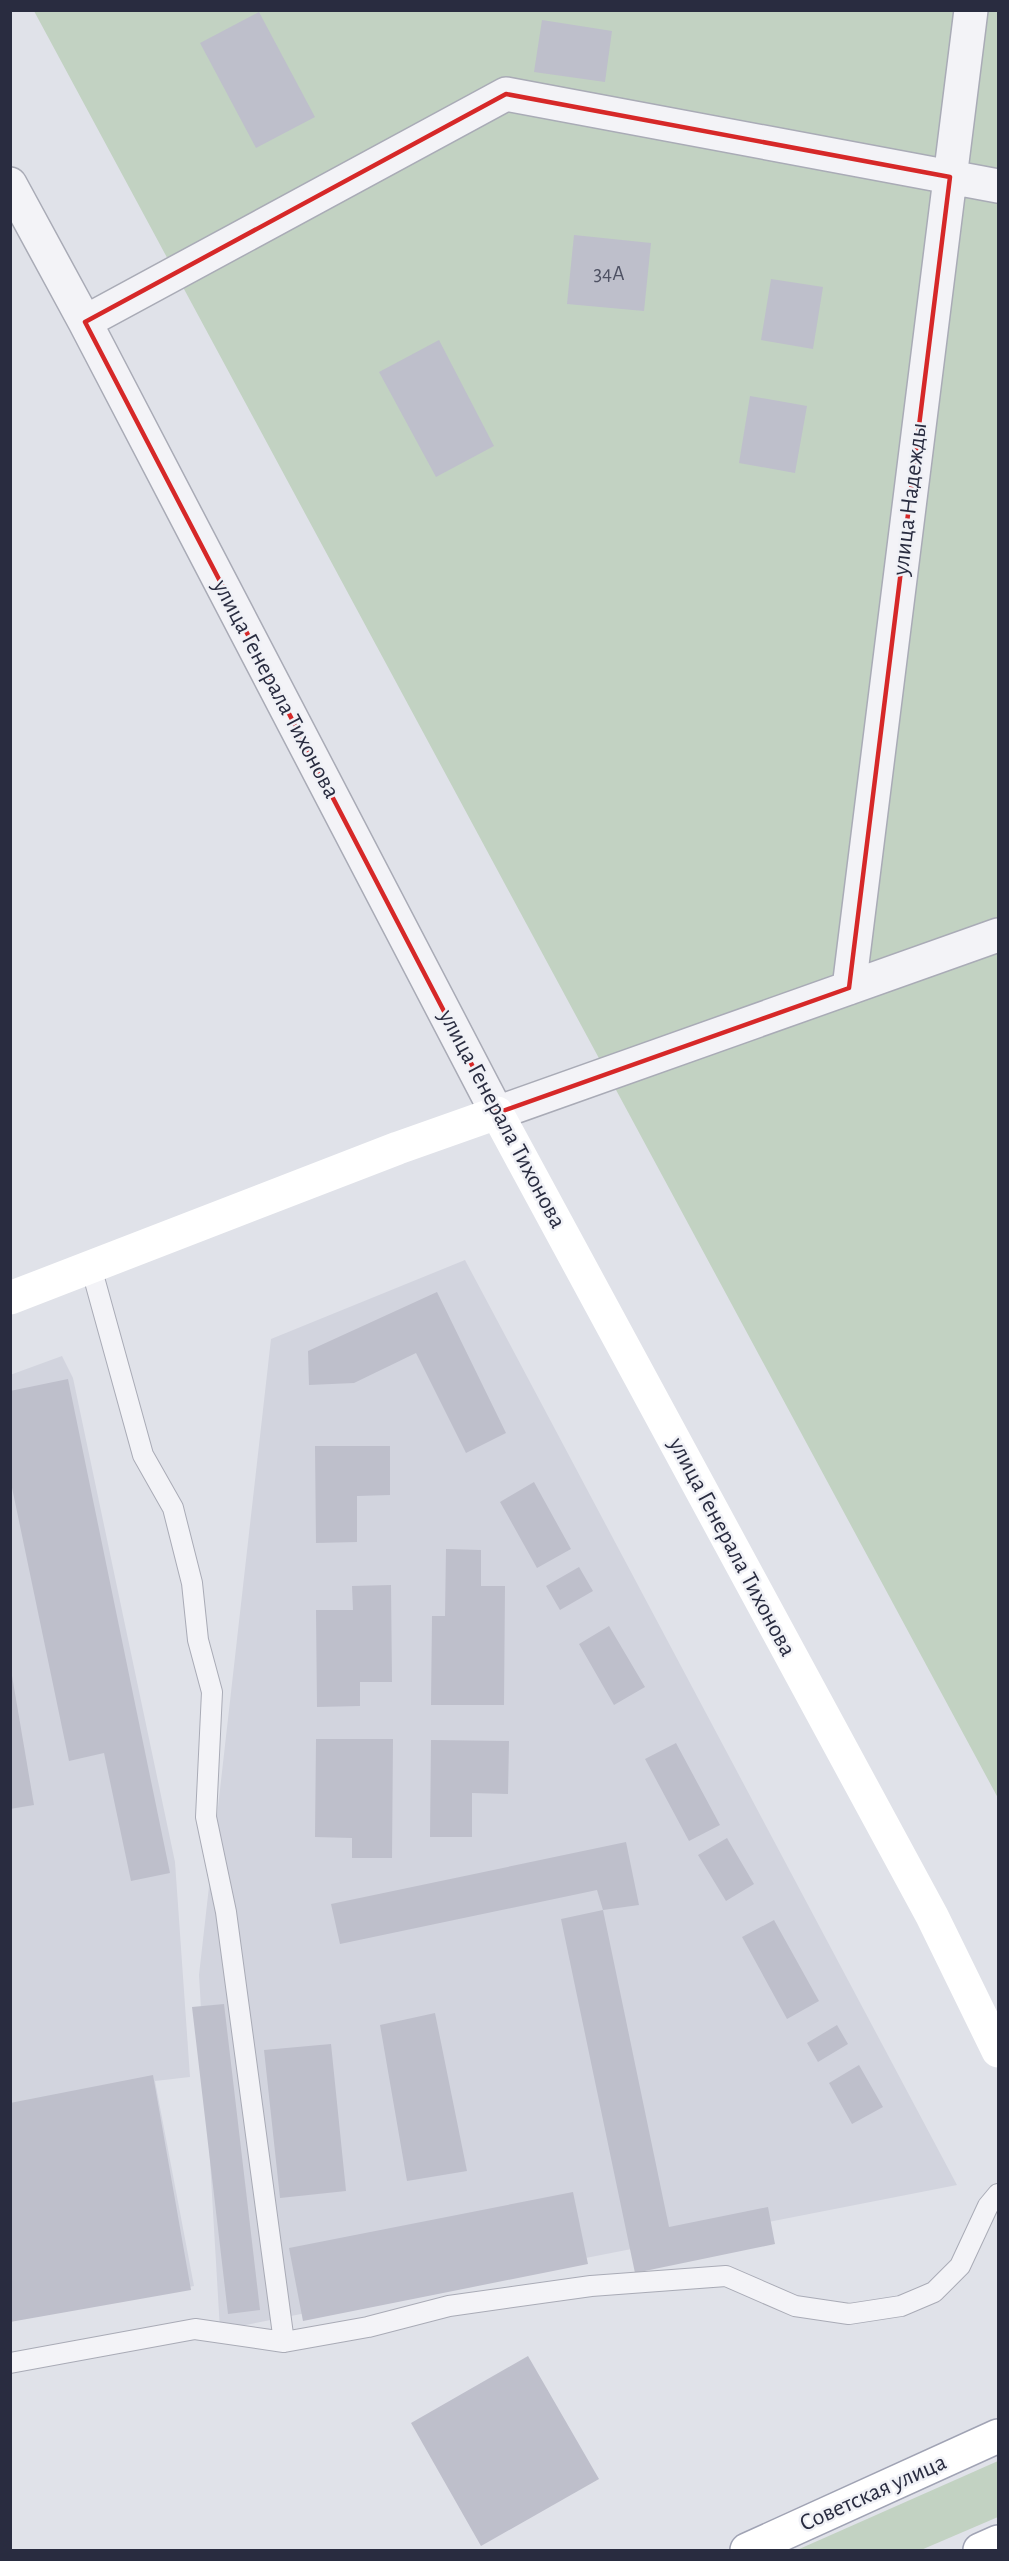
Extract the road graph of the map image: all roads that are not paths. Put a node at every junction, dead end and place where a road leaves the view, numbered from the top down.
1 (971, 10) edge
2 (950, 177) junction
3 (10, 184) edge
4 (999, 186) edge
5 (85, 322) junction
6 (999, 935) edge
7 (849, 988) junction
8 (497, 1113) junction
9 (91, 1267) junction
10 (10, 1298) edge
11 (999, 2051) edge
12 (999, 2194) edge
13 (284, 2342) junction
14 (10, 2363) edge
15 (999, 2436) edge
16 (999, 2542) edge
17 (747, 2550) edge
18 (980, 2550) edge

1 - 2 street, улица Надежды
2 - 4 street
2 - 5 street
2 - 7 street, улица Надежды
3 - 5 street, улица Генерала Тихонова
5 - 8 street, улица Генерала Тихонова
6 - 7 street
7 - 8 street
8 - 9 main road
8 - 11 main road, улица Генерала Тихонова
9 - 10 main road
9 - 13 lane
12 - 13 lane
13 - 14 lane
15 - 17 main road, Советская улица
16 - 18 main road

